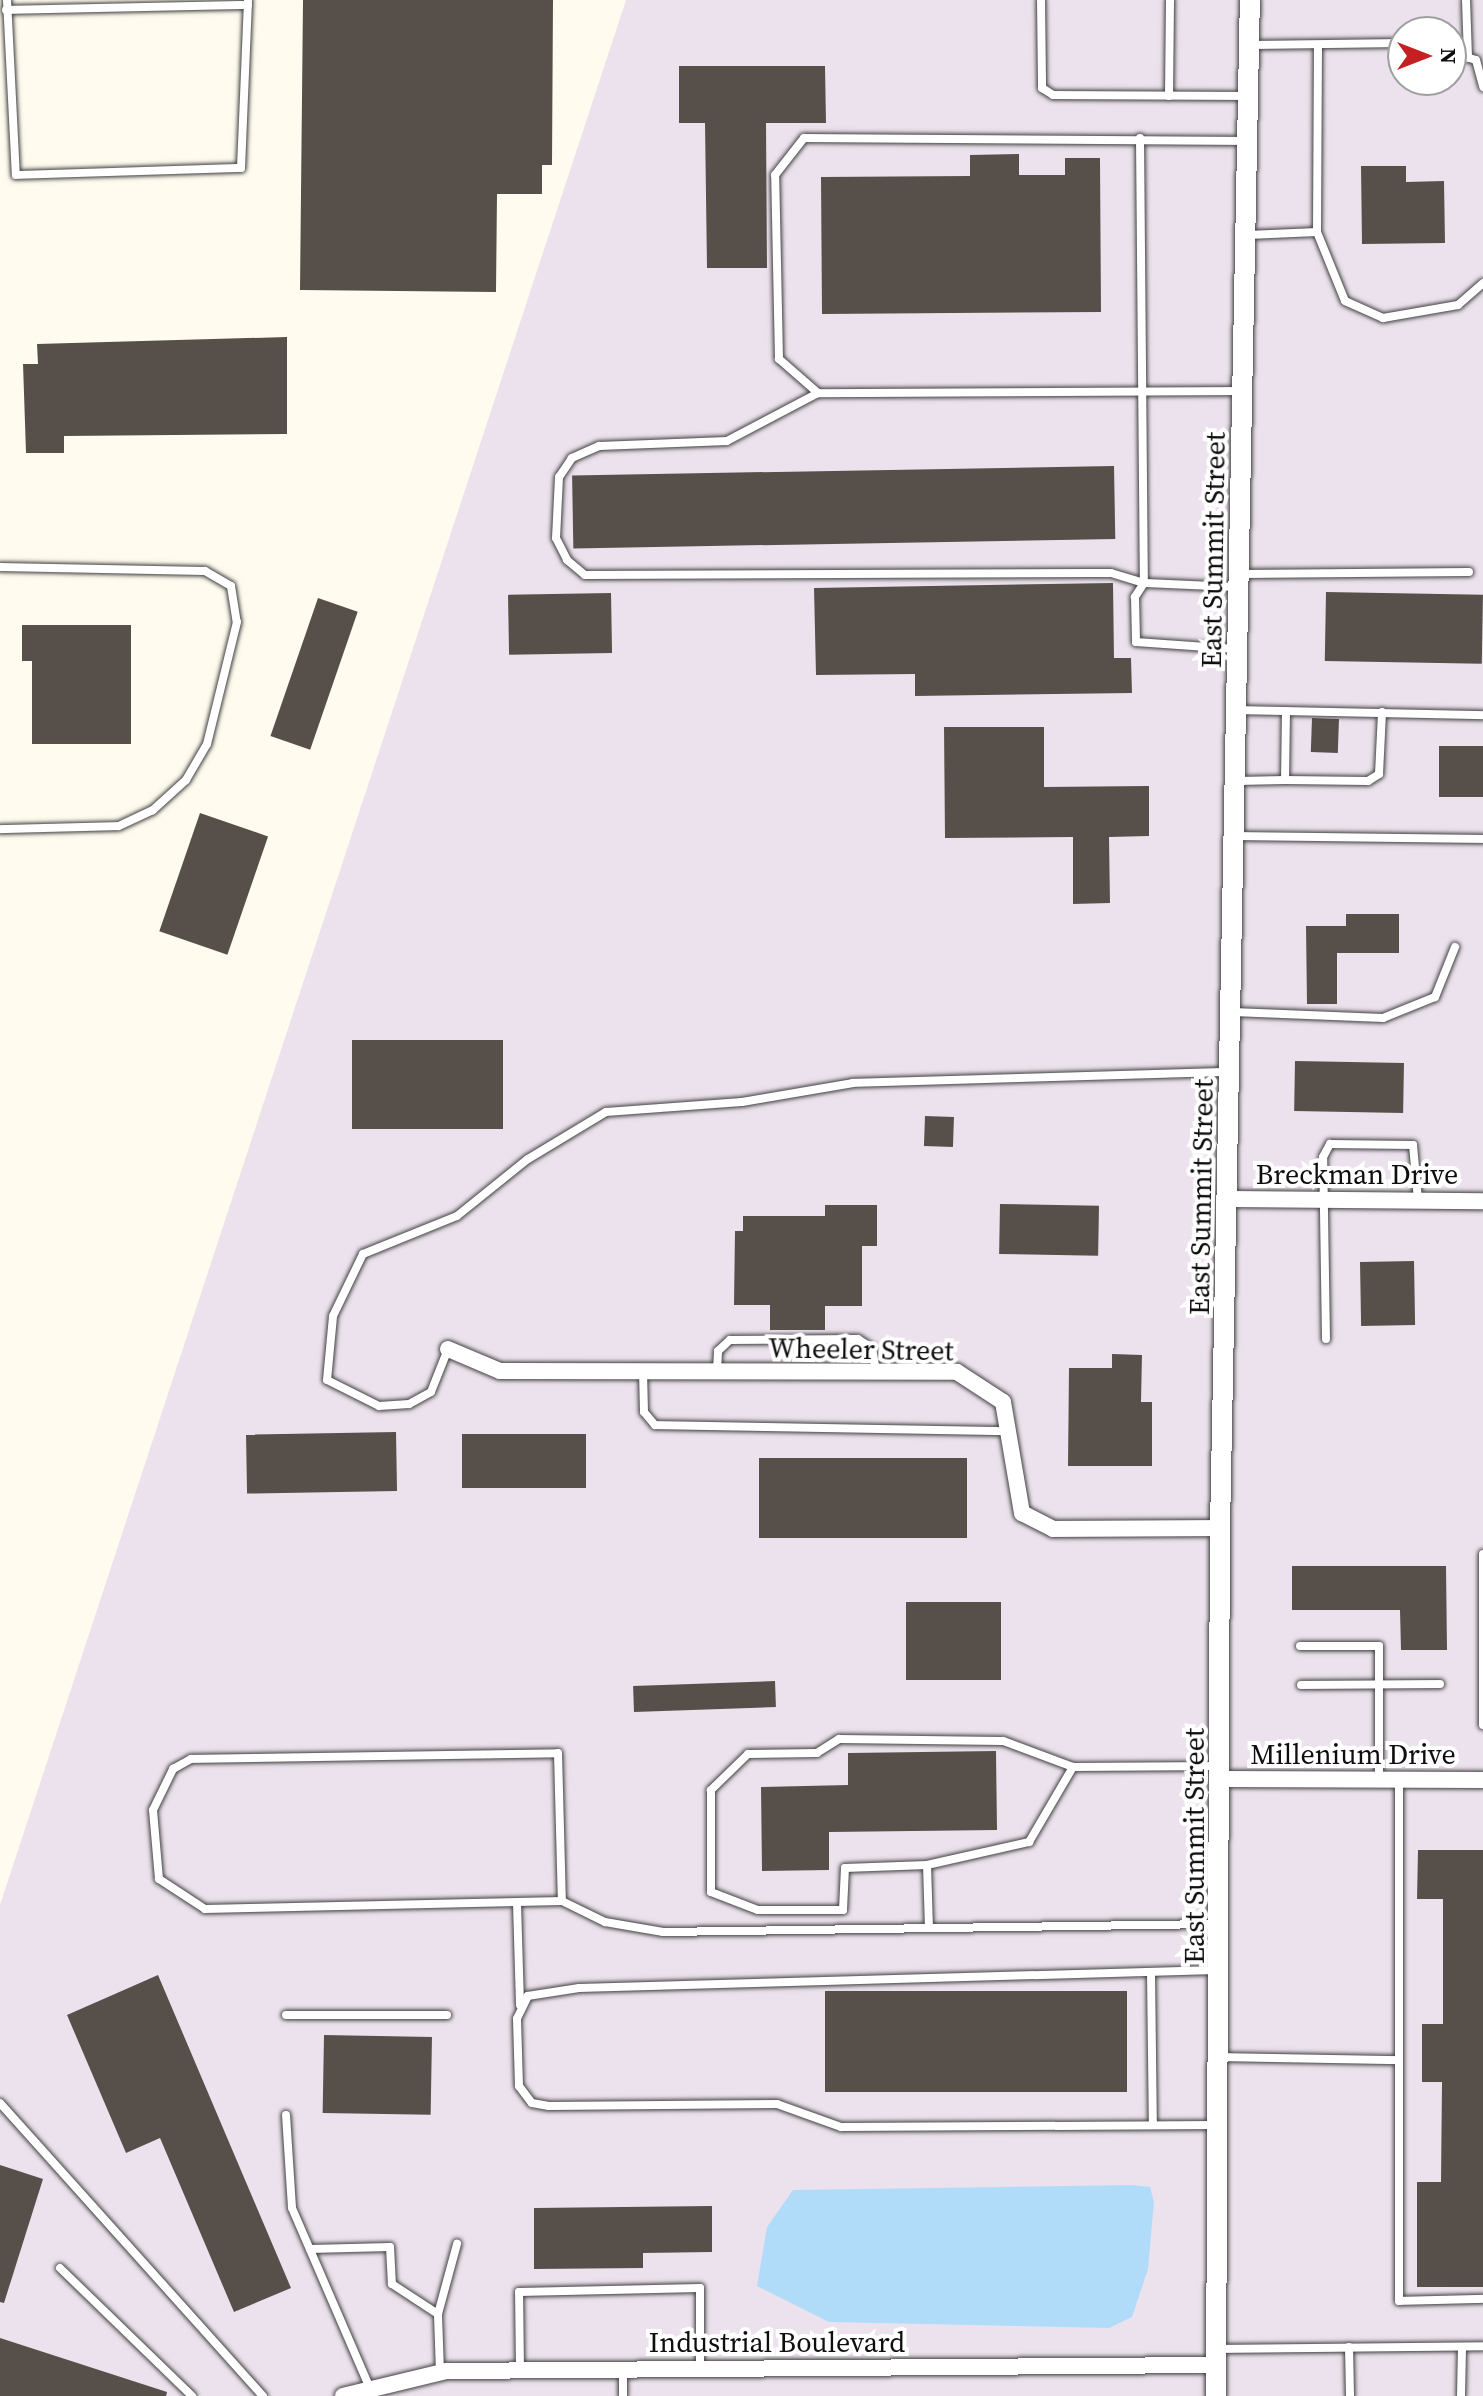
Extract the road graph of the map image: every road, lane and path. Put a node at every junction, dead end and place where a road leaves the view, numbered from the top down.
1 (7, 0) edge
2 (1041, 0) edge
3 (1170, 0) edge
4 (1250, 0) edge
5 (1466, 0) edge
6 (248, 2) edge
7 (6, 10) junction
8 (1387, 44) edge
9 (1249, 45) junction
10 (1318, 47) junction
11 (1468, 58) joint
12 (1483, 87) edge
13 (1169, 96) junction
14 (1248, 96) junction
15 (1140, 138) junction
16 (1247, 141) junction
17 (1317, 232) junction
18 (1248, 235) junction
19 (1483, 283) edge
20 (1243, 391) junction
21 (818, 393) junction
22 (1142, 393) junction
23 (0, 567) edge
24 (1469, 572) dead end
25 (1241, 581) junction
26 (1144, 583) junction
27 (1240, 649) junction
28 (1238, 710) junction
29 (1286, 711) junction
30 (1382, 712) junction
31 (1483, 715) edge
32 (1285, 780) junction
33 (1237, 781) junction
34 (0, 829) edge
35 (1236, 836) junction
36 (1483, 839) edge
37 (1455, 947) dead end
38 (1233, 1012) junction
39 (1232, 1072) junction
40 (1230, 1199) junction
41 (1323, 1200) junction
42 (1418, 1201) junction
43 (1483, 1201) edge
44 (1326, 1339) dead end
45 (448, 1349) joint
46 (643, 1371) junction
47 (717, 1372) junction
48 (876, 1372) junction
49 (1005, 1431) junction
50 (1220, 1528) junction
51 (1483, 1554) edge
52 (1300, 1646) dead end
53 (1378, 1684) junction
54 (1440, 1684) dead end
55 (1301, 1685) dead end
56 (1483, 1725) edge
57 (1073, 1767) junction
58 (1224, 1773) junction
59 (1379, 1780) junction
60 (1399, 1780) junction
61 (1483, 1780) edge
62 (927, 1865) junction
63 (562, 1901) junction
64 (517, 1903) junction
65 (843, 1910) junction
66 (1222, 1924) junction
67 (929, 1928) junction
68 (844, 1931) junction
69 (1221, 1970) junction
70 (1151, 1972) junction
71 (520, 2005) junction
72 (286, 2015) dead end
73 (447, 2015) dead end
74 (1220, 2057) junction
75 (1399, 2060) junction
76 (0, 2103) edge
77 (286, 2115) dead end
78 (1153, 2125) junction
79 (1219, 2125) junction
80 (457, 2244) dead end
81 (310, 2249) junction
82 (60, 2268) dead end
83 (1483, 2299) edge
84 (438, 2314) junction
85 (1483, 2346) edge
86 (1349, 2347) junction
87 (1462, 2347) junction
88 (1216, 2357) junction
89 (700, 2369) junction
90 (623, 2370) junction
91 (520, 2371) junction
92 (440, 2372) junction
93 (369, 2386) junction
94 (192, 2396) edge
95 (263, 2396) edge
96 (343, 2396) edge
97 (623, 2396) edge
98 (1216, 2396) edge
99 (1350, 2396) edge
100 (1461, 2396) edge

1 - 7 lane
2 - 13 lane
3 - 13 lane
4 - 9 street, East Summit Street
5 - 11 lane
6 - 7 lane
6 - 7 lane
8 - 10 lane
9 - 10 lane
9 - 14 street, East Summit Street
10 - 17 lane
11 - 12 lane
13 - 14 lane
14 - 16 street, East Summit Street
15 - 16 lane
15 - 21 lane
15 - 22 lane
16 - 18 street, East Summit Street
17 - 18 lane
17 - 19 lane
18 - 20 street, East Summit Street
20 - 22 lane
20 - 25 street, East Summit Street
21 - 22 lane
21 - 26 lane
22 - 26 lane
23 - 34 lane
24 - 25 lane
25 - 26 lane
25 - 27 street, East Summit Street
26 - 27 lane
27 - 28 street, East Summit Street
28 - 29 lane
28 - 33 street, East Summit Street
29 - 30 lane
29 - 32 lane
30 - 31 lane
30 - 32 lane
32 - 33 lane
33 - 35 street, East Summit Street
35 - 36 lane
35 - 38 street, East Summit Street
37 - 38 lane
38 - 39 street, East Summit Street
39 - 40 street, East Summit Street
39 - 45 lane
40 - 41 street, Breckman Drive
40 - 50 street, East Summit Street
41 - 42 street, Breckman Drive
41 - 42 lane
41 - 44 lane
42 - 43 street, Breckman Drive
45 - 46 street, Wheeler Street
46 - 47 street, Wheeler Street
46 - 49 lane
47 - 48 street, Wheeler Street
47 - 48 lane
48 - 49 street, Wheeler Street
49 - 50 street, Wheeler Street
50 - 58 street, East Summit Street
51 - 56 lane
52 - 53 lane
53 - 54 lane
53 - 55 lane
53 - 59 lane
57 - 58 lane
57 - 62 lane
57 - 65 lane
58 - 59 street, Millenium Drive
58 - 66 street, East Summit Street
59 - 60 street, Millenium Drive
60 - 61 street, Millenium Drive
60 - 75 lane
62 - 65 lane
62 - 67 lane
63 - 64 lane
63 - 64 lane
63 - 68 lane
64 - 71 lane
65 - 68 lane
66 - 67 lane
66 - 69 street, East Summit Street
67 - 68 lane
69 - 70 lane
69 - 74 street, East Summit Street
70 - 71 lane
70 - 78 lane
71 - 78 lane
72 - 73 lane
74 - 75 lane
74 - 79 street, East Summit Street
75 - 83 lane
76 - 95 lane
77 - 81 lane
78 - 79 lane
79 - 88 street, East Summit Street
80 - 84 lane
81 - 84 lane
81 - 93 lane
82 - 94 lane
84 - 92 lane
85 - 87 lane
86 - 87 lane
86 - 88 lane
86 - 99 lane
87 - 100 lane
88 - 89 street, Industrial Boulevard
88 - 98 street, East Summit Street
89 - 90 street, Industrial Boulevard
89 - 91 lane
90 - 91 street, Industrial Boulevard
90 - 97 lane
91 - 92 street, Industrial Boulevard
92 - 93 street, Industrial Boulevard
93 - 96 street, Industrial Boulevard

